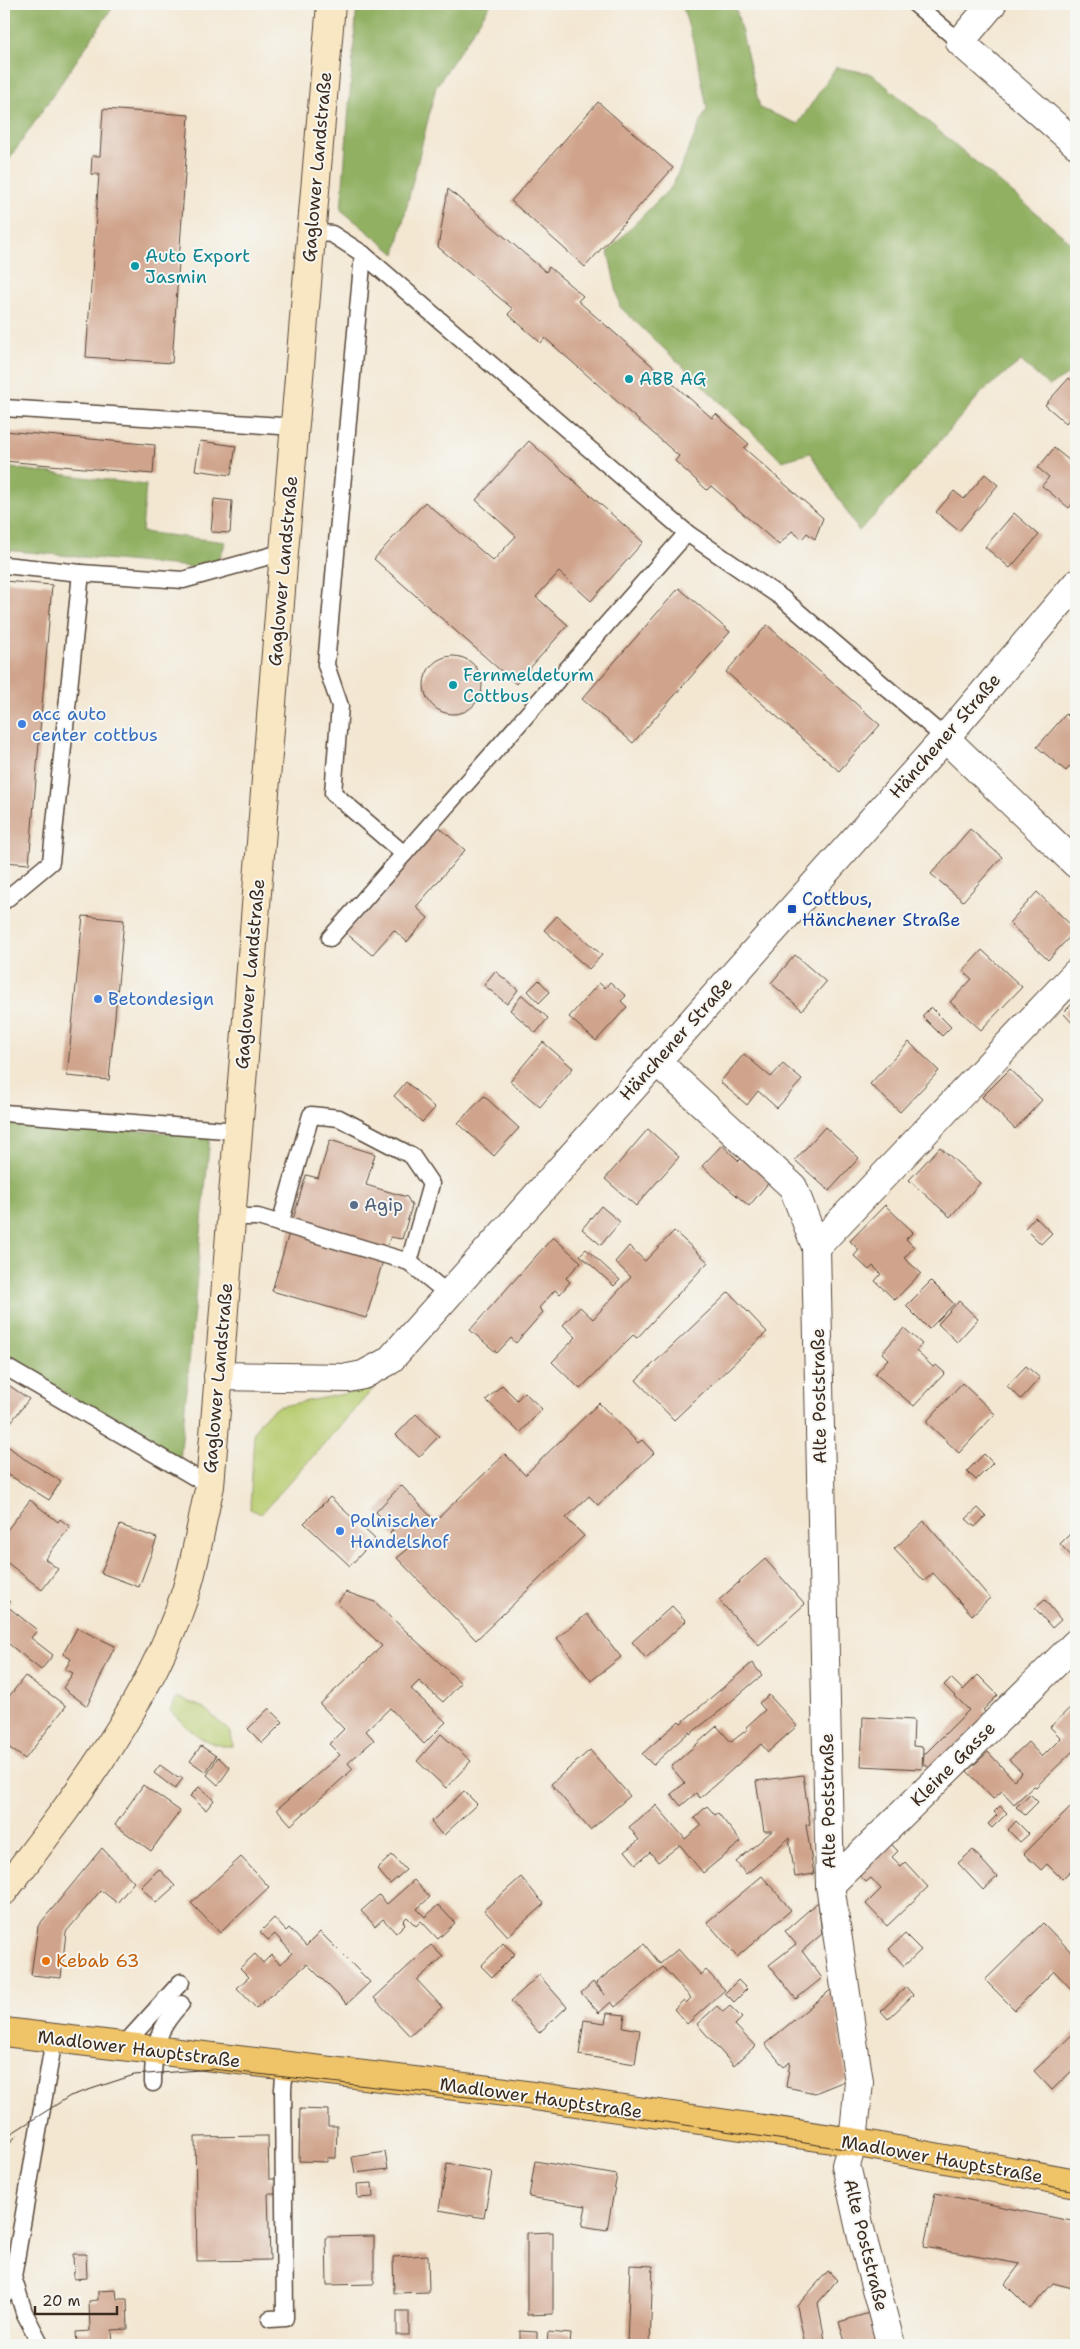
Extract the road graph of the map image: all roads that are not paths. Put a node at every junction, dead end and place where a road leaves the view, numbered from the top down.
1 (331, 4) edge
2 (915, 4) edge
3 (992, 4) edge
4 (960, 42) junction
5 (1076, 144) edge
6 (312, 232) junction
7 (363, 254) junction
8 (4, 408) edge
9 (296, 427) junction
10 (686, 533) junction
11 (284, 552) junction
12 (4, 565) edge
13 (81, 573) junction
14 (1076, 584) edge
15 (945, 738) junction
16 (404, 854) junction
17 (1076, 864) edge
18 (4, 901) edge
19 (330, 938) dead end
20 (1076, 973) edge
21 (656, 1061) junction
22 (4, 1113) edge
23 (238, 1131) junction
24 (231, 1217) junction
25 (280, 1224) junction
26 (816, 1247) junction
27 (409, 1262) junction
28 (448, 1294) junction
29 (4, 1366) edge
30 (218, 1376) junction
31 (210, 1486) junction
32 (1076, 1643) edge
33 (830, 1885) junction
34 (4, 1891) edge
35 (181, 1982) dead end
36 (181, 2004) dead end
37 (4, 2032) edge
38 (54, 2038) junction
39 (123, 2046) junction
40 (154, 2051) junction
41 (285, 2066) junction
42 (153, 2083) dead end
43 (853, 2142) junction
44 (1076, 2183) edge
45 (13, 2277) junction
46 (4, 2296) edge
47 (270, 2318) dead end
48 (42, 2345) edge
49 (891, 2345) edge

1 - 6 main road, Gaglower Landstraße
2 - 4 lane
3 - 4 street
4 - 5 street
6 - 7 lane
6 - 9 main road, Gaglower Landstraße
7 - 10 lane
7 - 16 lane
8 - 9 lane
9 - 11 main road, Gaglower Landstraße
10 - 15 lane
10 - 16 lane
11 - 13 lane
11 - 23 main road, Gaglower Landstraße
12 - 13 lane
13 - 18 lane
14 - 15 street, Hänchener Straße
15 - 17 street
15 - 21 street, Hänchener Straße
16 - 19 lane
20 - 26 street
21 - 26 street, Alte Poststraße
21 - 28 street, Hänchener Straße
22 - 23 lane
23 - 24 main road, Gaglower Landstraße
24 - 25 lane
24 - 30 main road, Gaglower Landstraße
25 - 27 lane
25 - 27 lane
26 - 33 street, Alte Poststraße
27 - 28 lane
28 - 30 street, Hänchener Straße
29 - 31 lane
30 - 31 main road, Gaglower Landstraße
31 - 34 main road, Gaglower Landstraße
32 - 33 street, Kleine Gasse
33 - 43 street, Alte Poststraße
35 - 39 lane
36 - 40 lane
37 - 38 main road, Madlower Hauptstraße
38 - 39 main road, Madlower Hauptstraße
38 - 45 lane
39 - 40 main road, Madlower Hauptstraße
40 - 41 main road, Madlower Hauptstraße
40 - 42 lane
41 - 43 main road, Madlower Hauptstraße
41 - 47 lane
43 - 44 main road, Madlower Hauptstraße
43 - 49 street, Alte Poststraße
45 - 46 lane
45 - 48 lane

